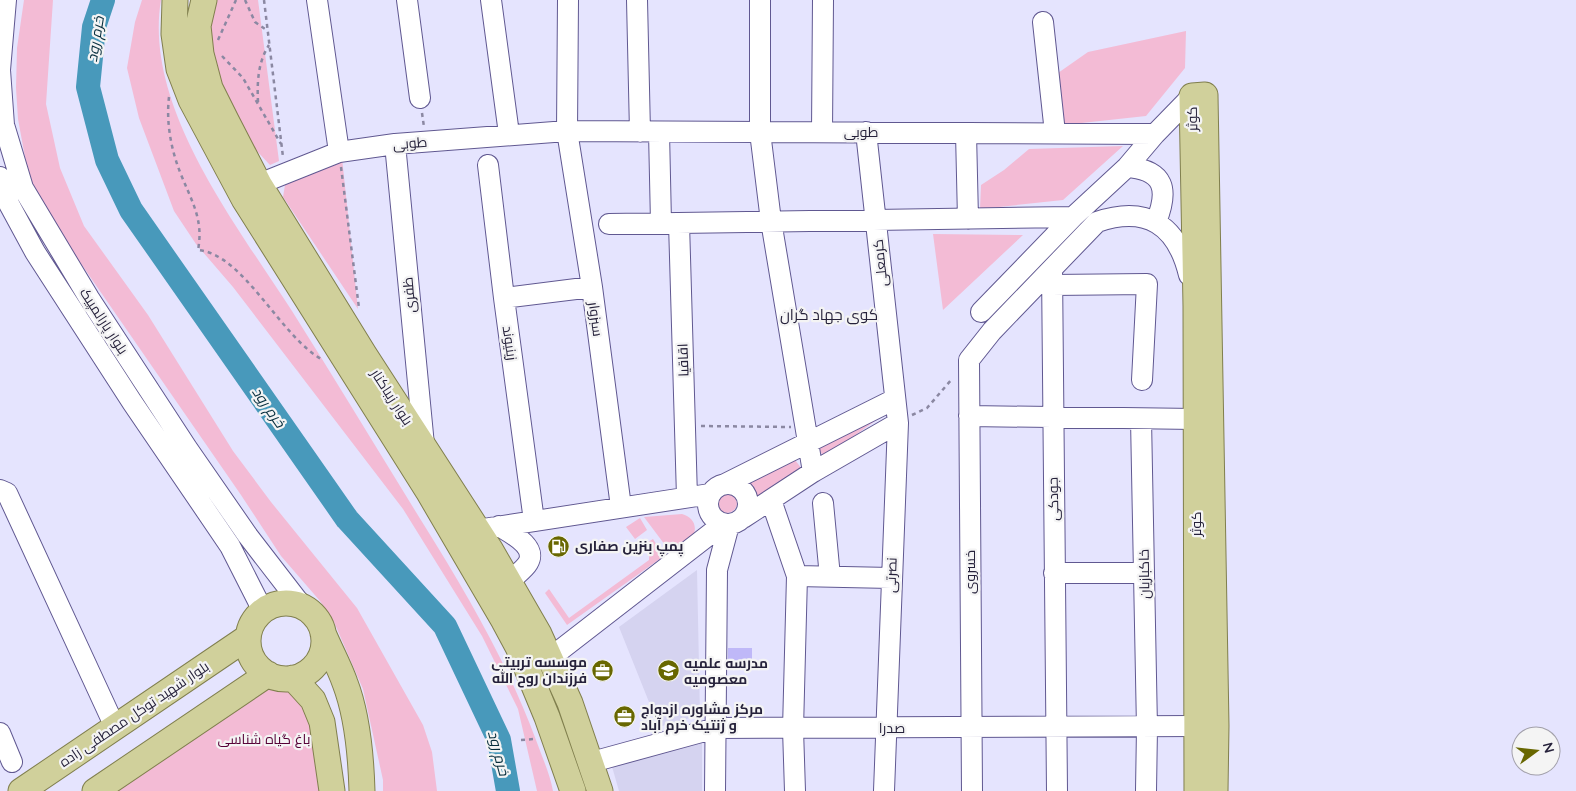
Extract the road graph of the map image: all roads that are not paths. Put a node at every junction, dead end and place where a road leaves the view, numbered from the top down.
1 (6, 0) edge
2 (175, 0) edge
3 (204, 0) edge
4 (317, 0) edge
5 (407, 0) edge
6 (491, 0) edge
7 (568, 0) edge
8 (637, 0) edge
9 (760, 0) edge
10 (823, 0) edge
11 (1043, 22) dead end
12 (1192, 96) junction
13 (420, 98) road end
14 (567, 131) junction
15 (640, 132) junction
16 (659, 132) junction
17 (760, 132) junction
18 (822, 132) junction
19 (866, 132) junction
20 (966, 133) junction
21 (1055, 133) junction
22 (509, 134) junction
23 (1155, 134) junction
24 (395, 144) junction
25 (339, 152) junction
26 (488, 165) dead end
27 (1127, 167) junction
28 (0, 176) edge
29 (250, 188) junction
30 (1073, 217) junction
31 (968, 219) junction
32 (875, 220) junction
33 (771, 221) junction
34 (1156, 222) junction
35 (670, 223) junction
36 (608, 224) dead end
37 (1052, 277) junction
38 (592, 287) junction
39 (504, 298) junction
40 (1196, 306) junction
41 (981, 312) dead end
42 (1142, 380) dead end
43 (895, 400) junction
44 (969, 416) junction
45 (1052, 418) junction
46 (1141, 419) junction
47 (1203, 419) junction
48 (898, 423) junction
49 (807, 436) junction
50 (424, 446) junction
51 (813, 472) junction
52 (718, 489) junction
53 (0, 490) edge
54 (687, 497) junction
55 (771, 500) junction
56 (823, 503) dead end
57 (621, 508) junction
58 (534, 521) junction
59 (732, 522) junction
60 (488, 528) junction
61 (1054, 573) junction
62 (1144, 573) junction
63 (797, 576) junction
64 (830, 577) junction
65 (891, 578) junction
66 (508, 582) junction
67 (302, 606) junction
68 (263, 611) junction
69 (323, 633) junction
70 (539, 634) junction
71 (248, 637) junction
72 (518, 647) junction
73 (550, 658) junction
74 (268, 674) junction
75 (293, 678) junction
76 (1207, 726) junction
77 (115, 727) junction
78 (716, 728) junction
79 (885, 728) junction
80 (972, 728) junction
81 (1056, 728) junction
82 (1147, 728) junction
83 (794, 729) junction
84 (0, 733) edge
85 (12, 762) dead end
86 (592, 762) junction
87 (21, 791) edge
88 (94, 791) edge
89 (332, 791) edge
90 (362, 791) edge
91 (573, 791) edge
92 (600, 791) edge
93 (716, 791) edge
94 (795, 791) edge
95 (884, 791) edge
96 (972, 791) edge
97 (1057, 791) edge
98 (1146, 791) edge
99 (1197, 791) edge
100 (1214, 791) edge

1 - 67 street, بلوار پارالمپیک
2 - 29 main road, بلوار زیباکنار
3 - 29 main road, بلوار زیباکنار
4 - 25 street
5 - 13 street
6 - 22 street
7 - 14 street
8 - 15 street
9 - 17 street
10 - 18 street
11 - 21 street
12 - 23 street
12 - 40 main road, کوثر
12 - 47 main road, کوثر
14 - 15 street, طوبی
14 - 22 street, طوبی
14 - 38 street, سبزوار
15 - 16 street, طوبی
16 - 17 street, طوبی
16 - 35 street, اقاقیا
17 - 18 street, طوبی
17 - 33 street
18 - 19 street, طوبی
19 - 20 street, طوبی
19 - 32 street, کرمعلی
20 - 21 street, طوبی
20 - 31 street
21 - 23 street, طوبی
22 - 24 street, طوبی
23 - 27 street
24 - 25 street, طوبی
24 - 50 street, ظفری
25 - 29 street, طوبی
26 - 39 street, زینیوند
27 - 30 street
27 - 34 street
28 - 68 street, بلوار پارالمپیک
29 - 50 main road, بلوار زیباکنار
29 - 72 main road, بلوار زیباکنار
30 - 31 street
30 - 41 street
31 - 32 street
32 - 33 street
32 - 43 street, کرمعلی
33 - 35 street
33 - 49 street
34 - 37 street
34 - 40 street
35 - 36 street
35 - 54 street, اقاقیا
37 - 42 street
37 - 44 street, خسروی
37 - 45 street, جودکی
38 - 39 street
38 - 57 street, سبزوار
39 - 58 street, زینیوند
40 - 47 main road, کوثر
43 - 48 street, کرمعلی
43 - 49 street
44 - 45 street
44 - 80 street, خسروی
45 - 46 street
45 - 61 street, جودکی
46 - 47 street
46 - 62 street, خاکبازیان
47 - 76 main road, کوثر
48 - 51 street
48 - 65 street, نصرتی
49 - 51 street
49 - 52 street
50 - 60 main road, بلوار زیباکنار
51 - 55 street
52 - 54 street
52 - 59 street
52 - 59 street
53 - 77 street
54 - 57 street
55 - 59 street
55 - 63 street
56 - 64 street
57 - 58 street
58 - 60 street
59 - 73 street
59 - 78 street
60 - 66 main road, بلوار زیباکنار
60 - 66 street
61 - 62 street
61 - 81 street, جودکی
62 - 82 street, خاکبازیان
63 - 64 street
63 - 83 street
64 - 65 street
65 - 79 street, نصرتی
66 - 70 main road, بلوار زیباکنار
67 - 68 main road
67 - 69 main road
68 - 71 main road
69 - 75 main road
69 - 90 main road
70 - 72 main road
70 - 73 main road, بلوار زیباکنار
71 - 74 main road
71 - 77 main road, بلوار شهید توکل مصطفی زاده
72 - 91 main road, بلوار زیباکنار
73 - 86 main road, بلوار زیباکنار
74 - 75 main road
74 - 88 main road
75 - 89 main road
76 - 82 street, صدرا
76 - 99 main road, کوثر
76 - 100 main road, کوثر
77 - 87 main road, بلوار شهید توکل مصطفی زاده
78 - 83 street, صدرا
78 - 86 street, صدرا
78 - 93 street
79 - 80 street, صدرا
79 - 83 street, صدرا
79 - 95 street, نصرتی
80 - 81 street, صدرا
80 - 96 street, خسروی
81 - 82 street, صدرا
81 - 97 street, جودکی
82 - 98 street, خاکبازیان
83 - 94 street
84 - 85 street
86 - 92 main road, بلوار زیباکنار

